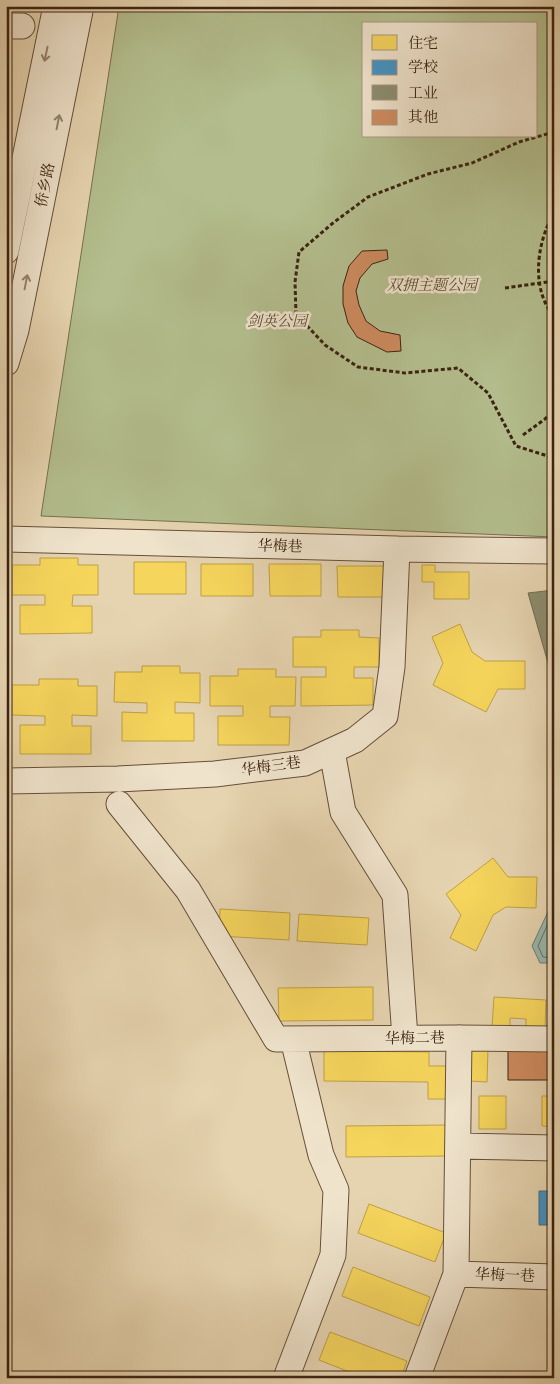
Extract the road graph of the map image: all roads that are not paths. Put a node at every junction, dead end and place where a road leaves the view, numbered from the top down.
1 (56, 6) edge
2 (81, 6) edge
3 (6, 251) edge
4 (11, 330) edge
5 (6, 363) edge
6 (6, 539) edge
7 (397, 549) junction
8 (554, 551) edge
9 (332, 751) junction
10 (6, 781) edge
11 (119, 804) dead end
12 (405, 1038) junction
13 (460, 1038) junction
14 (284, 1039) junction
15 (554, 1039) edge
16 (458, 1146) junction
17 (554, 1148) edge
18 (456, 1274) junction
19 (554, 1277) edge
20 (286, 1378) edge
21 (417, 1378) edge

1 -> 3 street, 侨乡路
4 -> 2 street, 侨乡路
4 - 5 street, 侨乡路
6 - 7 street, 华梅巷
7 - 8 street, 华梅巷
7 - 9 street, 华梅三巷
9 - 10 street, 华梅三巷
9 - 12 street
11 - 14 street
12 - 13 street, 华梅二巷
12 - 14 street, 华梅二巷
13 - 15 street, 华梅二巷
13 - 16 street
14 - 20 street
16 - 17 street
16 - 18 street
18 - 19 street, 华梅一巷
18 - 21 street

